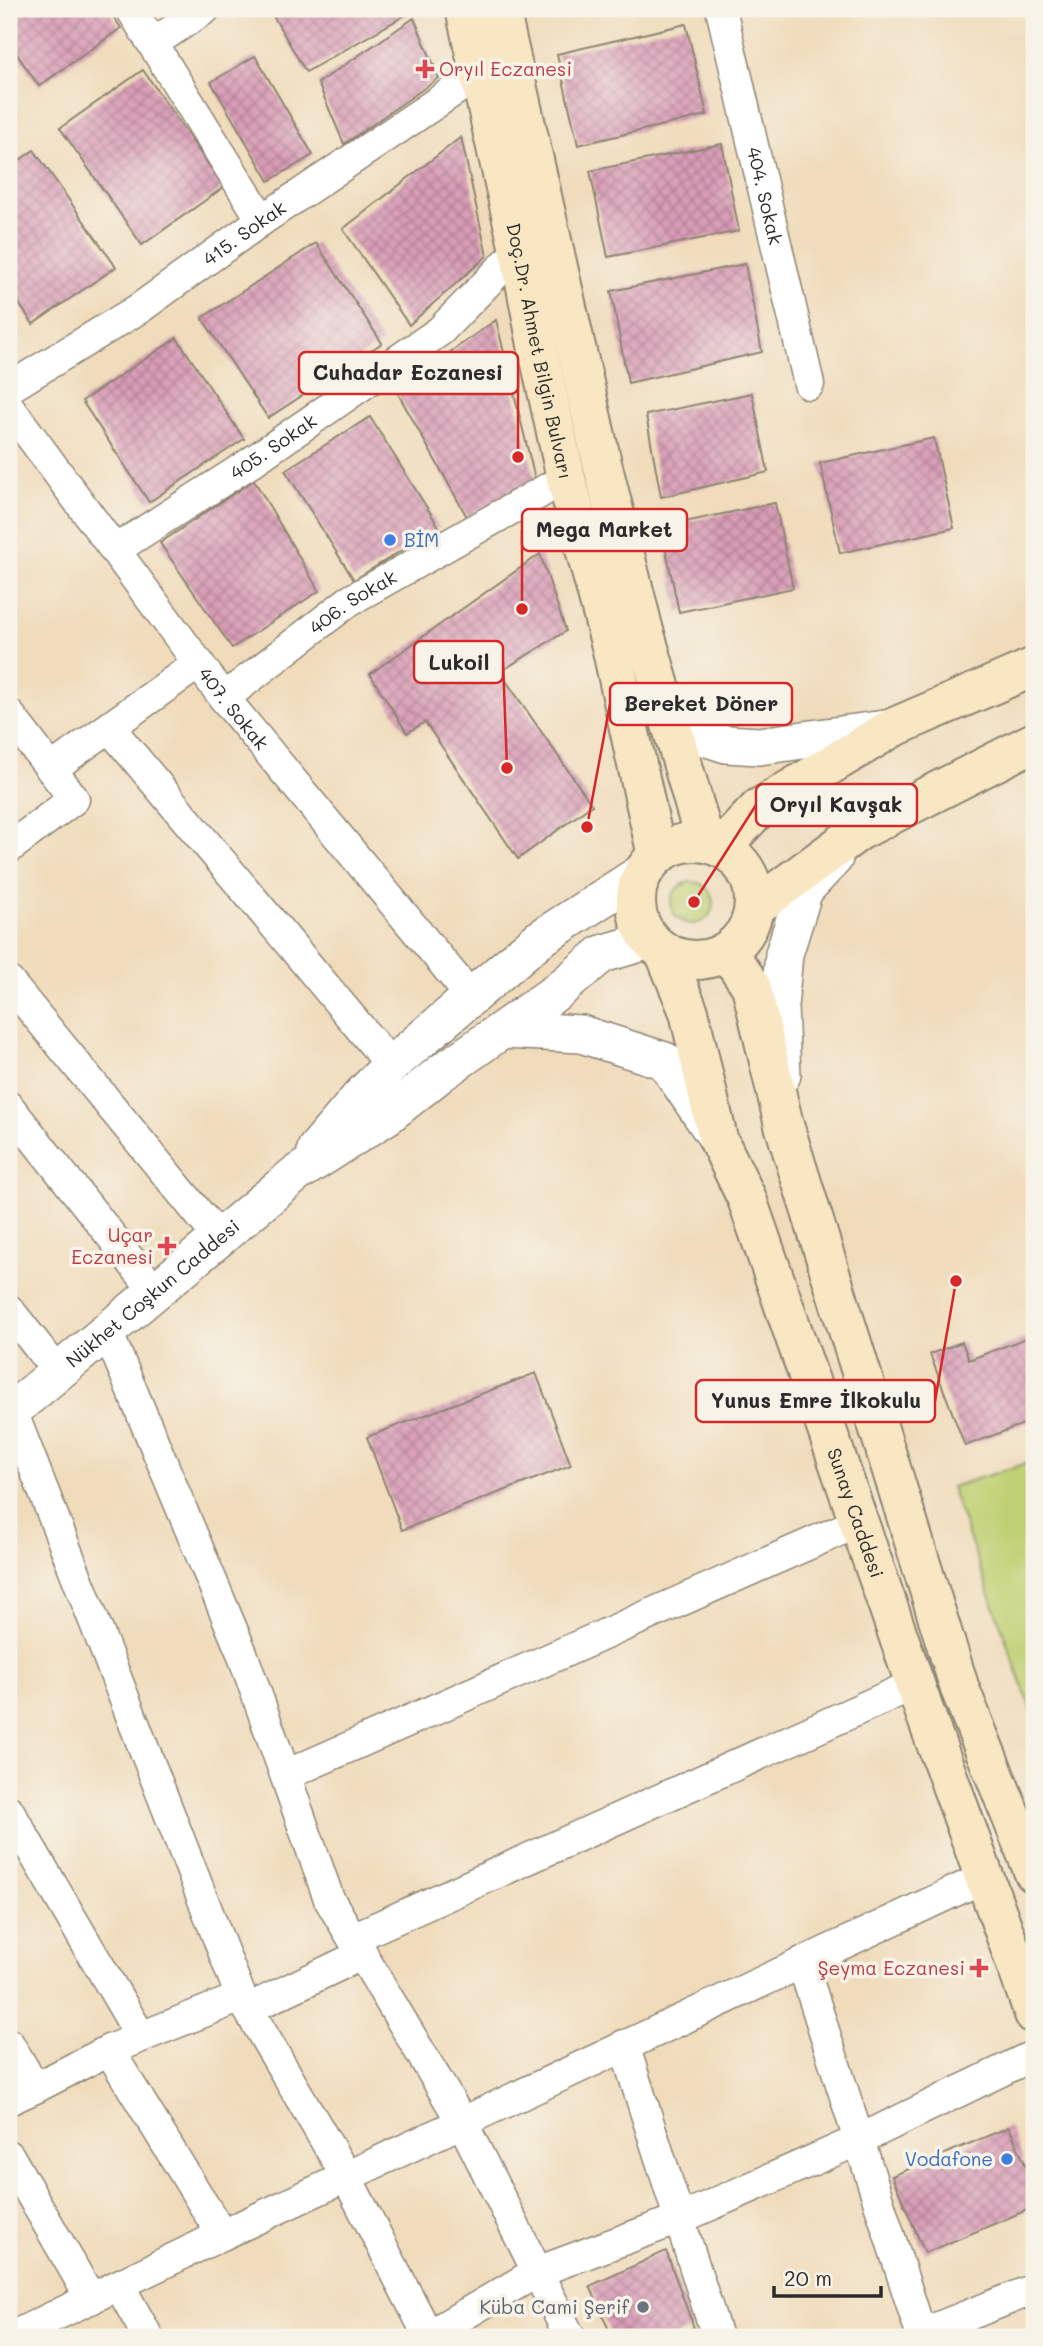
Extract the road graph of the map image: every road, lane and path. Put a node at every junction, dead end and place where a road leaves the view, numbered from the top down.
1 (131, 9) edge
2 (205, 9) edge
3 (466, 9) edge
4 (499, 9) edge
5 (721, 9) edge
6 (153, 43) junction
7 (479, 74) junction
8 (262, 220) junction
9 (519, 250) junction
10 (809, 384) dead end
11 (9, 388) edge
12 (9, 407) edge
13 (566, 478) junction
14 (115, 550) junction
15 (199, 663) junction
16 (1034, 667) edge
17 (224, 698) junction
18 (9, 714) edge
19 (671, 726) junction
20 (110, 727) junction
21 (892, 728) junction
22 (1034, 742) edge
23 (51, 769) junction
24 (859, 831) junction
25 (713, 845) junction
26 (9, 848) edge
27 (650, 864) junction
28 (754, 908) junction
29 (657, 945) junction
30 (727, 951) junction
31 (9, 982) edge
32 (472, 998) junction
33 (504, 1030) junction
34 (391, 1065) junction
35 (9, 1107) edge
36 (784, 1125) junction
37 (718, 1139) junction
38 (296, 1174) junction
39 (218, 1237) junction
40 (154, 1290) junction
41 (9, 1310) edge
42 (107, 1331) junction
43 (58, 1372) junction
44 (10, 1412) edge
45 (859, 1522) junction
46 (915, 1685) junction
47 (286, 1775) junction
48 (9, 1811) edge
49 (1034, 1873) edge
50 (985, 1877) junction
51 (358, 1946) junction
52 (802, 1962) junction
53 (244, 2003) junction
54 (1034, 2014) edge
55 (141, 2037) junction
56 (9, 2044) edge
57 (624, 2045) junction
58 (109, 2050) junction
59 (1034, 2055) edge
60 (22, 2094) edge
61 (462, 2122) junction
62 (859, 2140) junction
63 (9, 2157) edge
64 (346, 2176) junction
65 (679, 2219) junction
66 (222, 2235) junction
67 (537, 2272) junction
68 (119, 2285) junction
69 (1034, 2289) edge
70 (91, 2299) junction
71 (917, 2335) edge
72 (11, 2337) edge
73 (148, 2337) edge
74 (428, 2337) edge
75 (570, 2337) edge
76 (717, 2337) edge

1 - 6 street
2 - 6 street
3 - 7 main road, Doç.Dr. Ahmet Bilgin Bulvarı
4 - 19 main road, Doç.Dr. Ahmet Bilgin Bulvarı
5 - 10 street, 404. Sokak
6 - 8 street
7 - 8 street, 415. Sokak
7 - 9 main road, Doç.Dr. Ahmet Bilgin Bulvarı
8 - 11 street, 415. Sokak
9 - 13 main road, Doç.Dr. Ahmet Bilgin Bulvarı
9 - 14 street, 405. Sokak
12 - 14 street, 407. Sokak
13 - 17 street, 406. Sokak
13 - 27 main road, Doç.Dr. Ahmet Bilgin Bulvarı
14 - 15 street, 407. Sokak
15 - 17 street, 407. Sokak
15 - 20 street
16 - 21 main road
17 - 32 street, 407. Sokak
18 - 23 street
19 - 21 street
19 - 25 main road, Doç.Dr. Ahmet Bilgin Bulvarı
20 - 23 street
20 - 34 street
21 - 25 main road
22 - 24 main road
23 - 26 street
24 - 28 main road
24 - 36 street
25 - 27 main road
25 - 28 main road
27 - 29 main road
27 - 32 street
28 - 30 main road
29 - 30 main road
29 - 33 street
29 - 37 main road
30 - 36 main road
31 - 39 street
32 - 34 street
33 - 37 street, Sunay Caddesi
33 - 38 street
34 - 38 street
35 - 40 street
36 - 49 main road
37 - 45 main road, Sunay Caddesi
38 - 39 street, Nükhet Coşkun Caddesi
39 - 40 street, Nükhet Coşkun Caddesi
40 - 42 street, Nükhet Coşkun Caddesi
41 - 43 street
42 - 43 street, Nükhet Coşkun Caddesi
42 - 47 street
43 - 44 street, Nükhet Coşkun Caddesi
44 - 53 street
45 - 46 main road, Sunay Caddesi
45 - 47 street
46 - 50 main road, Sunay Caddesi
46 - 51 street
47 - 51 street
48 - 55 street
50 - 52 street
50 - 54 main road, Sunay Caddesi
51 - 53 street
51 - 61 street
52 - 57 street
52 - 62 street
53 - 55 street
53 - 64 street
55 - 58 street
56 - 60 street
57 - 61 street
57 - 65 street
58 - 60 street
58 - 66 street
59 - 62 street
61 - 64 street
61 - 67 street
62 - 65 street
62 - 71 street
63 - 70 street
64 - 66 street
64 - 74 street
65 - 67 street
65 - 76 street
66 - 68 street
67 - 74 street
67 - 75 street
68 - 70 street
68 - 73 street
69 - 71 street
70 - 72 street

